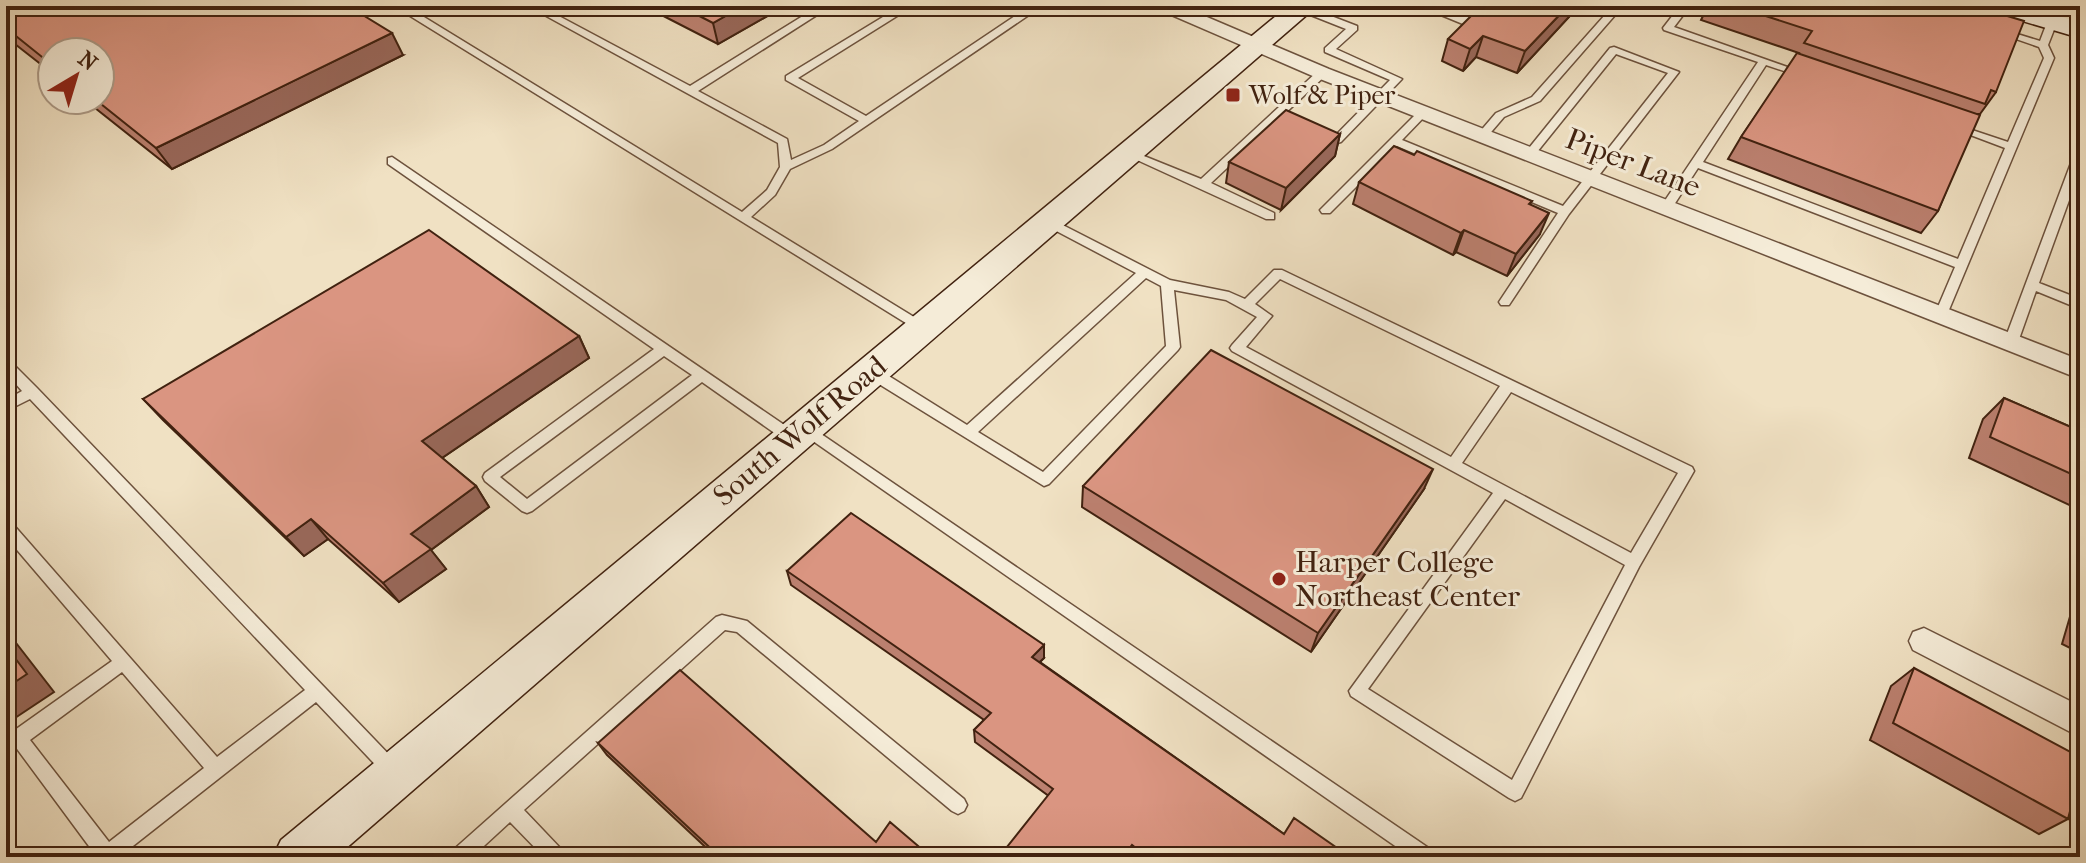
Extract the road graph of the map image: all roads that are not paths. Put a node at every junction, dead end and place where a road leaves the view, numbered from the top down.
1 (399, 6) edge
2 (533, 6) edge
3 (826, 6) edge
4 (908, 6) edge
5 (1037, 6) edge
6 (1166, 6) edge
7 (1424, 6) edge
8 (1480, 6) edge
9 (1618, 6) edge
10 (1685, 6) edge
11 (1303, 7) edge
12 (1994, 17) edge
13 (2058, 21) edge
14 (2080, 30) edge
15 (1259, 46) junction
16 (1764, 61) junction
17 (1322, 73) junction
18 (1822, 81) edge
19 (690, 91) junction
20 (1381, 97) junction
21 (1423, 113) junction
22 (867, 121) junction
23 (1939, 122) edge
24 (1482, 136) junction
25 (1337, 140) edge
26 (1395, 141) junction
27 (2012, 147) junction
28 (1130, 154) junction
29 (1529, 155) junction
30 (2080, 155) edge
31 (392, 161) dead end
32 (1696, 163) junction
33 (786, 167) junction
34 (1593, 179) junction
35 (1203, 184) junction
36 (1666, 208) junction
37 (1326, 210) dead end
38 (1565, 211) junction
39 (1270, 216) dead end
40 (744, 217) junction
41 (1049, 222) junction
42 (1962, 265) junction
43 (1145, 272) junction
44 (1167, 284) junction
45 (2032, 285) junction
46 (1505, 302) dead end
47 (2080, 304) edge
48 (1246, 305) junction
49 (1941, 314) junction
50 (922, 328) junction
51 (2011, 342) junction
52 (663, 349) junction
53 (6, 365) edge
54 (2080, 370) edge
55 (870, 371) junction
56 (701, 376) junction
57 (1508, 385) junction
58 (32, 392) junction
59 (6, 406) edge
60 (798, 432) junction
61 (968, 433) junction
62 (1453, 465) junction
63 (1503, 491) junction
64 (6, 526) edge
65 (1634, 562) junction
66 (1924, 641) dead end
67 (123, 662) junction
68 (317, 691) junction
69 (2080, 722) edge
70 (216, 769) junction
71 (396, 774) junction
72 (958, 805) dead end
73 (511, 810) junction
74 (106, 856) edge
75 (298, 857) edge
76 (458, 857) edge
77 (557, 857) edge
78 (1427, 857) edge

1 - 40 lane
2 - 19 lane
3 - 19 lane
4 - 22 lane
5 - 22 lane
6 - 15 street, Piper Lane
7 - 8 lane
9 - 24 lane
10 - 16 lane
11 - 15 main road, South Wolf Road
11 - 20 lane
12 - 13 main road
13 - 14 main road
13 - 27 lane
15 - 17 street, Piper Lane
15 - 28 main road, South Wolf Road
16 - 18 lane
16 - 32 lane
17 - 20 street, Piper Lane
17 - 35 lane
19 - 33 lane
20 - 21 street, Piper Lane
20 - 25 lane
21 - 24 street, Piper Lane
21 - 26 lane
22 - 33 lane
23 - 27 lane
24 - 29 street, Piper Lane
26 - 37 lane
26 - 38 lane
27 - 42 lane
28 - 35 lane
28 - 41 main road, South Wolf Road
29 - 34 street, Piper Lane
29 - 34 lane
30 - 45 lane
31 - 52 lane
32 - 36 lane
32 - 42 lane
33 - 40 lane
34 - 36 street, Piper Lane
34 - 38 lane
35 - 39 lane
36 - 49 street, Piper Lane
38 - 46 lane
40 - 50 lane
41 - 43 lane
41 - 50 main road, South Wolf Road
42 - 49 lane
43 - 44 lane
43 - 61 lane
44 - 48 lane
44 - 61 lane
45 - 47 lane
45 - 51 lane
48 - 57 lane
48 - 62 lane
49 - 51 street, Piper Lane
50 - 55 main road, South Wolf Road
51 - 54 street, Piper Lane
52 - 56 lane
52 - 56 lane
53 - 58 lane
55 - 60 main road, South Wolf Road
55 - 61 lane
56 - 60 lane
57 - 62 lane
57 - 65 lane
58 - 59 lane
58 - 68 lane
60 - 71 main road, South Wolf Road
60 - 78 lane
62 - 63 lane
63 - 65 lane
63 - 65 lane
64 - 67 lane
66 - 69 street
67 - 70 lane
67 - 74 lane
68 - 70 lane
68 - 71 lane
70 - 74 lane
71 - 75 main road, South Wolf Road
72 - 73 lane
73 - 76 lane
73 - 77 lane

